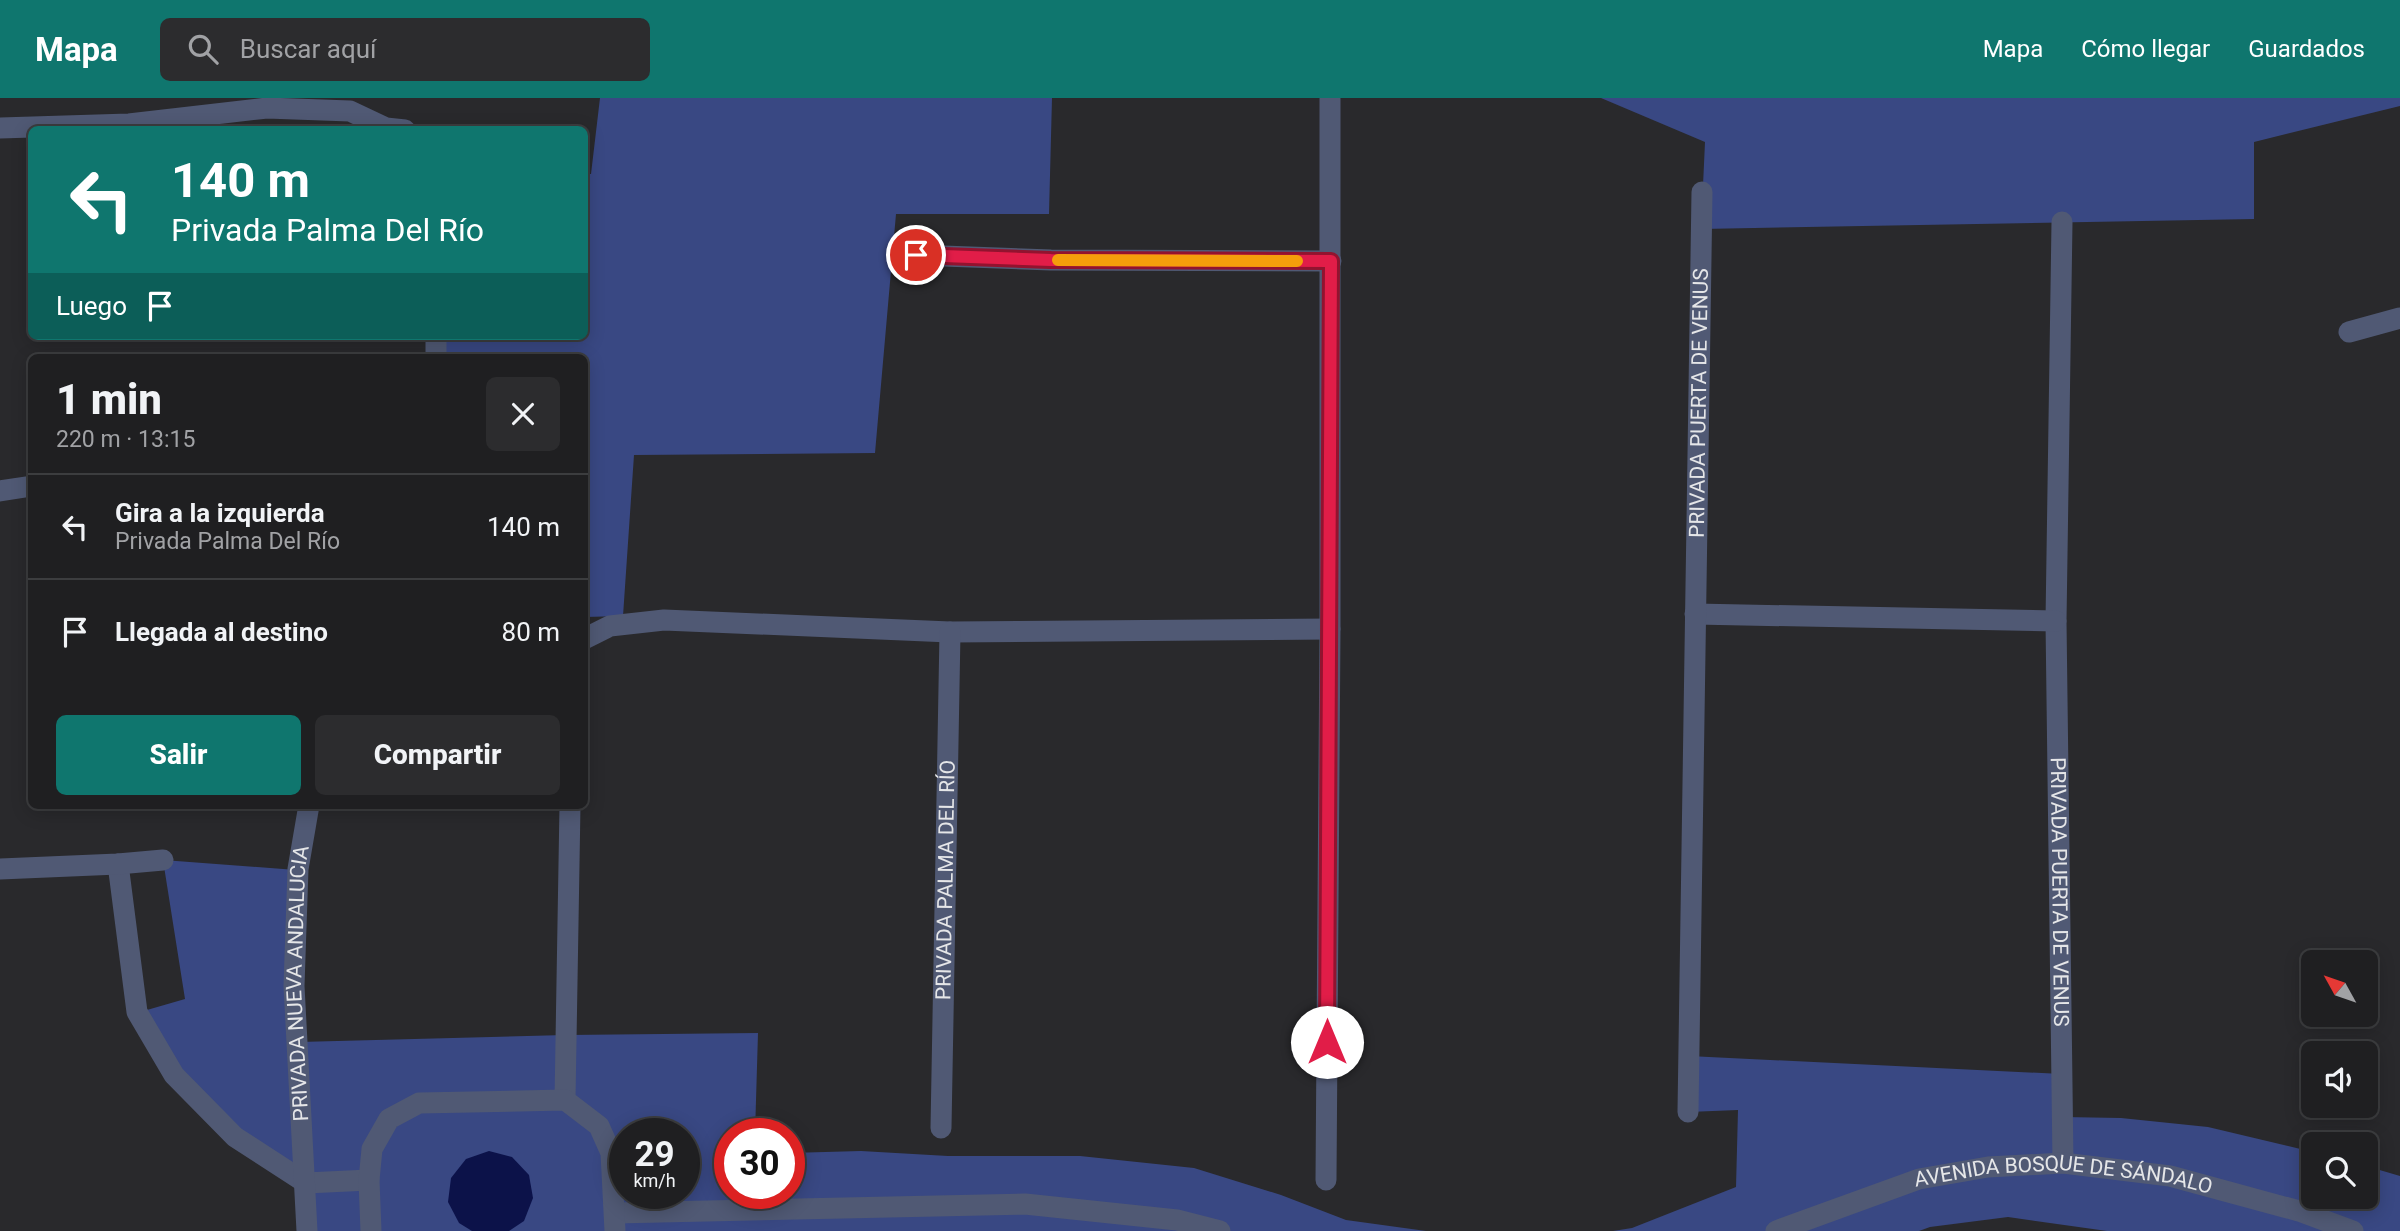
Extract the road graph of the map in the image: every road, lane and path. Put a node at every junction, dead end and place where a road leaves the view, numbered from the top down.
1 (1330, 99) edge
2 (64, 126) edge
3 (385, 126) edge
4 (28, 127) edge
5 (0, 128) edge
6 (1702, 192) dead end
7 (2062, 222) dead end
8 (916, 255) dead end
9 (1331, 261) junction
10 (2400, 318) edge
11 (2349, 332) dead end
12 (28, 487) edge
13 (0, 491) edge
14 (1696, 614) junction
15 (2056, 621) junction
16 (1330, 629) junction
17 (950, 632) junction
18 (588, 637) edge
19 (308, 809) edge
20 (570, 809) edge
21 (163, 860) dead end
22 (118, 864) junction
23 (0, 869) edge
24 (565, 1100) junction
25 (1688, 1112) dead end
26 (941, 1128) dead end
27 (2063, 1163) junction
28 (1326, 1180) dead end
29 (369, 1181) junction
30 (306, 1184) junction
31 (680, 1221) edge
32 (615, 1222) edge
33 (307, 1231) edge
34 (371, 1231) edge
35 (1220, 1231) edge
36 (1776, 1231) edge
37 (2353, 1231) edge

1 - 9 street
2 - 3 street
4 - 5 street
6 - 14 street, PRIVADA PUERTA DE VENUS
7 - 15 street, PRIVADA PUERTA DE VENUS
8 - 9 street
9 - 16 street
10 - 11 street
12 - 13 street
14 - 15 street
14 - 25 street, PRIVADA PUERTA DE VENUS
15 - 27 street, PRIVADA PUERTA DE VENUS
16 - 17 street
16 - 28 street
17 - 18 street
17 - 26 street, PRIVADA PALMA DEL RÍO
19 - 30 street, PRIVADA NUEVA ANDALUCIA
20 - 24 street
21 - 22 street
22 - 23 street
22 - 30 street
24 - 29 street
24 - 32 street
27 - 36 street, AVENIDA BOSQUE DE SÁNDALO
27 - 37 street, AVENIDA BOSQUE DE SÁNDALO
29 - 30 street
29 - 34 street
30 - 33 street, PRIVADA NUEVA ANDALUCIA
31 - 32 street
31 - 35 street

